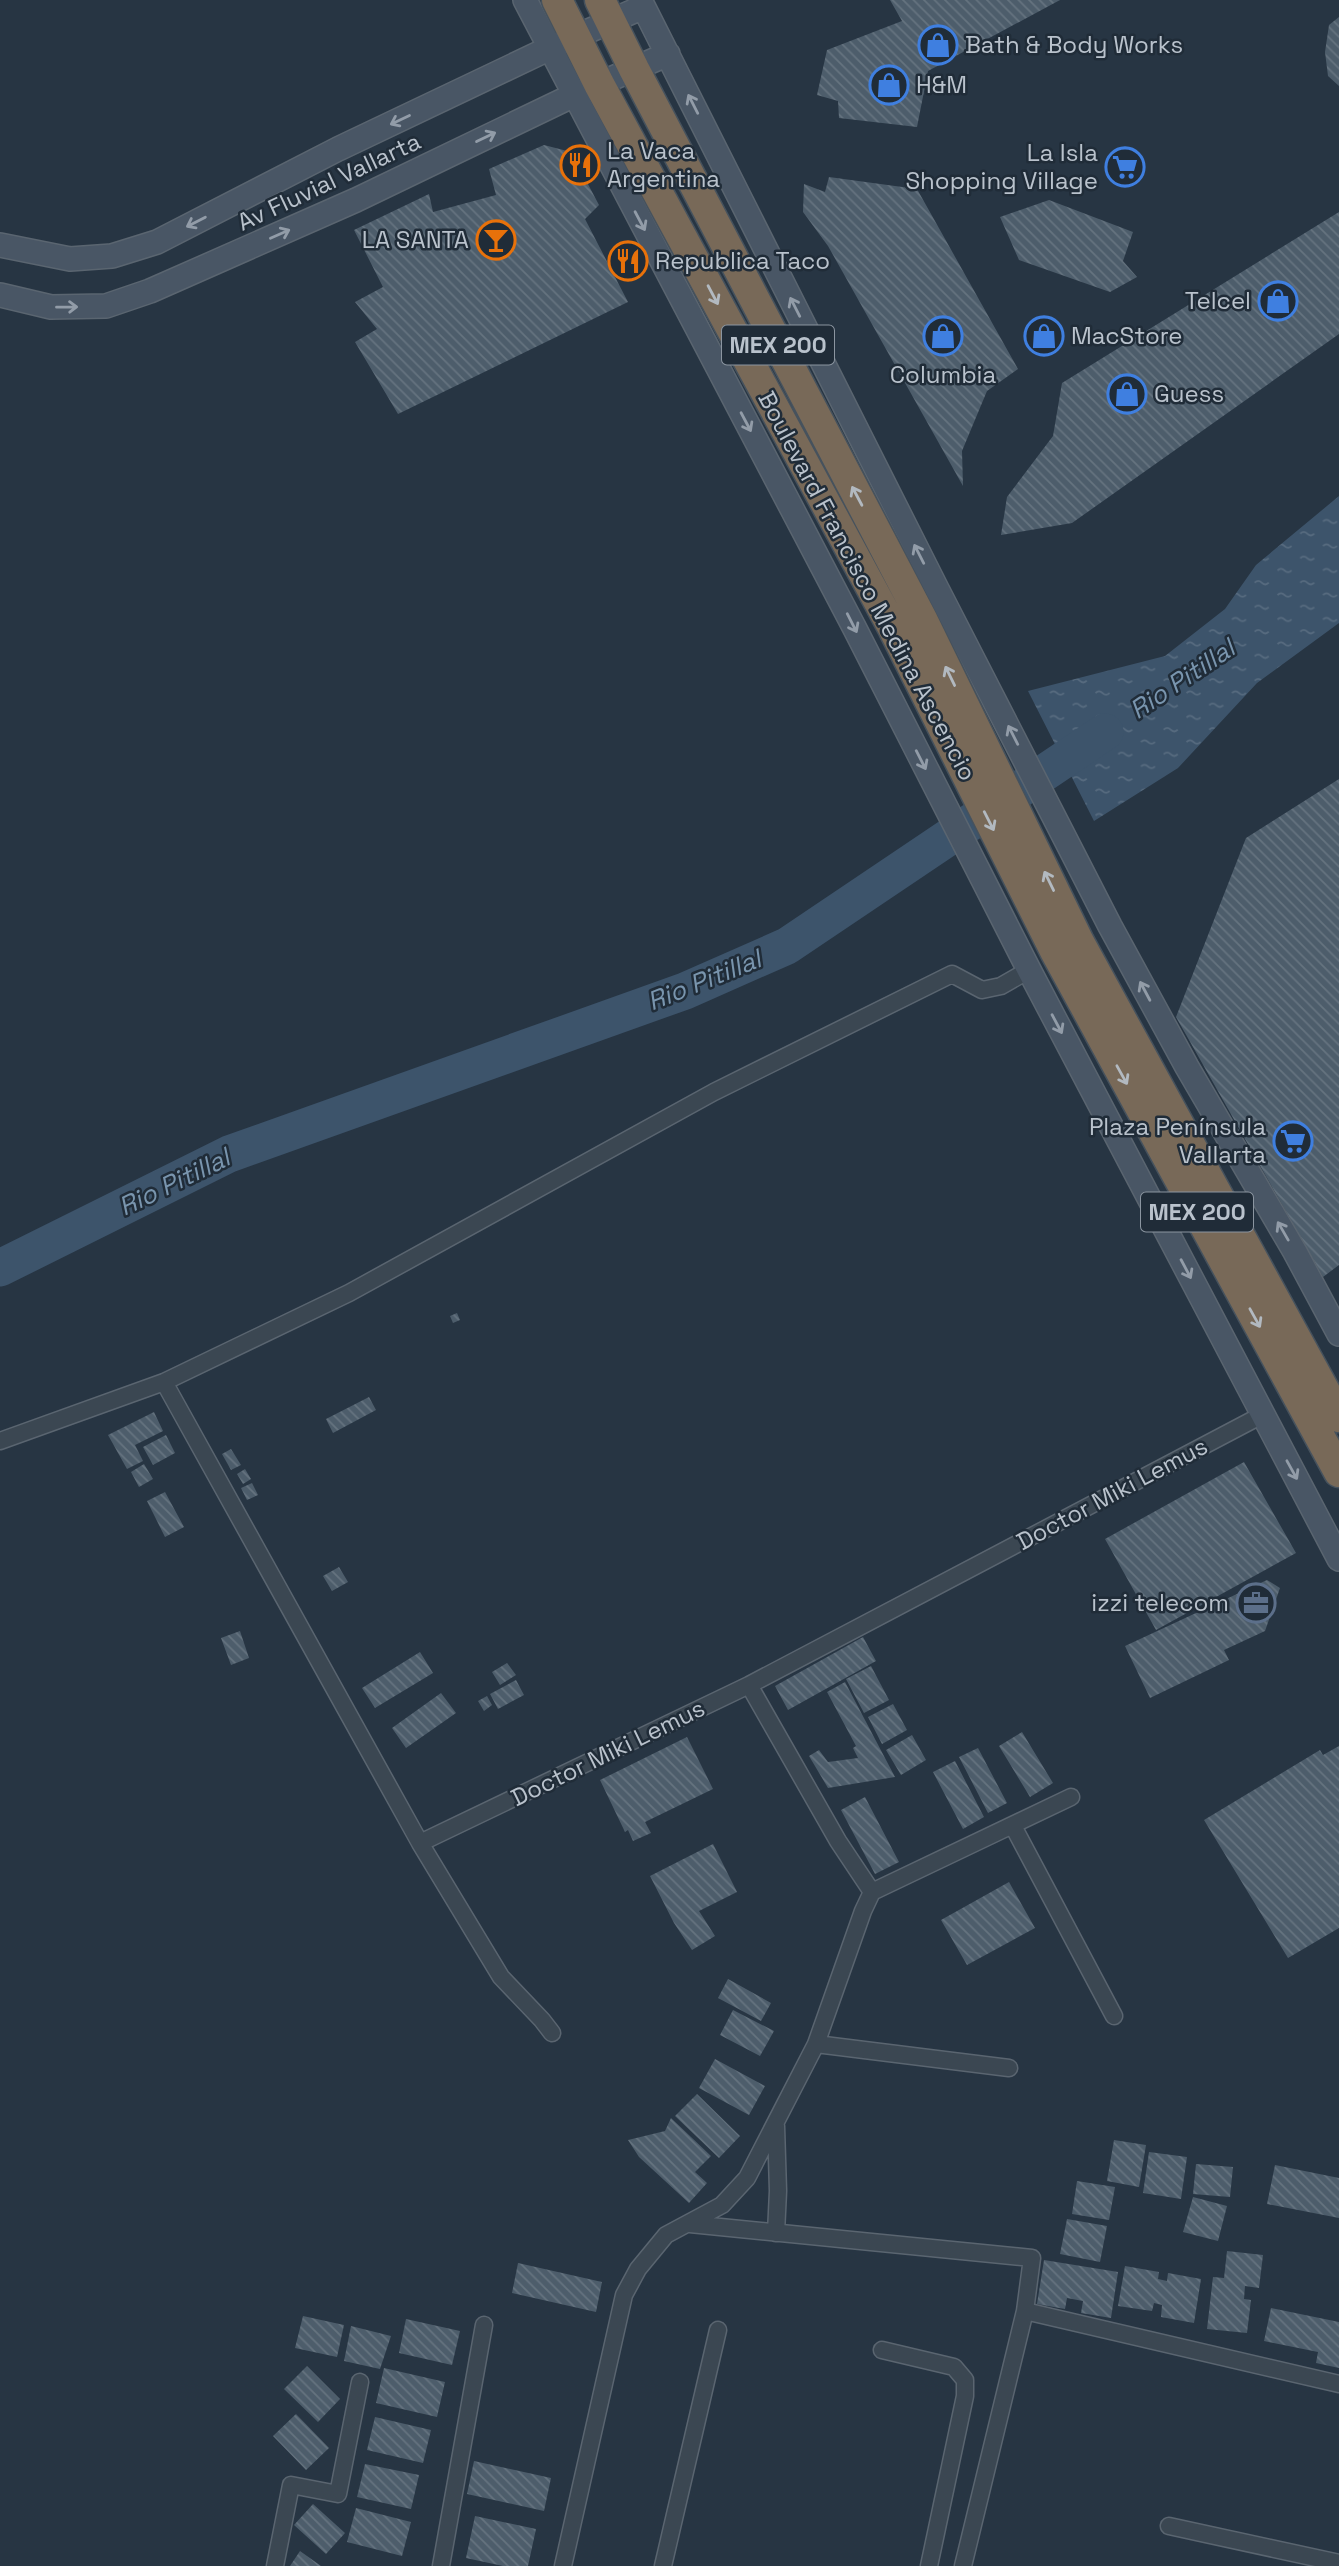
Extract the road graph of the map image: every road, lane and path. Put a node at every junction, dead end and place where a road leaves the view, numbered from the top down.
1 (526, 0) edge
2 (557, 0) edge
3 (642, 4) edge
4 (606, 10) edge
5 (563, 43) junction
6 (668, 54) junction
7 (634, 69) junction
8 (587, 90) junction
9 (0, 245) edge
10 (0, 295) edge
11 (1067, 947) junction
12 (1027, 967) junction
13 (1339, 1334) edge
14 (164, 1382) junction
15 (1262, 1415) junction
16 (1339, 1417) edge
17 (0, 1441) edge
18 (1339, 1472) edge
19 (1339, 1559) edge
20 (749, 1685) junction
21 (1071, 1797) dead end
22 (1013, 1826) junction
23 (420, 1843) junction
24 (872, 1892) junction
25 (1114, 2016) dead end
26 (552, 2034) dead end
27 (816, 2044) junction
28 (1009, 2068) dead end
29 (775, 2123) junction
30 (690, 2224) junction
31 (776, 2234) junction
32 (1025, 2311) junction
33 (484, 2325) dead end
34 (718, 2330) dead end
35 (882, 2350) dead end
36 (360, 2382) dead end
37 (1339, 2384) edge
38 (1169, 2526) dead end
39 (1339, 2563) edge
40 (275, 2566) edge
41 (441, 2566) edge
42 (563, 2566) edge
43 (663, 2566) edge
44 (929, 2566) edge
45 (963, 2566) edge

1 - 5 main road
2 - 5 highway, Boulevard Francisco Medina Ascencio / MEX 200
3 - 4 main road, Av Fluvial Vallarta
3 - 6 main road
4 - 5 main road, Av Fluvial Vallarta
4 - 7 highway, Boulevard Francisco Medina Ascencio / MEX 200
5 - 8 highway, Boulevard Francisco Medina Ascencio / MEX 200
5 -> 9 main road, Av Fluvial Vallarta
6 - 7 main road, Av Fluvial Vallarta
13 -> 6 main road
7 - 8 main road, Av Fluvial Vallarta
11 -> 7 highway, Boulevard Francisco Medina Ascencio / MEX 200
10 -> 8 main road, Av Fluvial Vallarta
8 -> 11 highway, Boulevard Francisco Medina Ascencio / MEX 200
8 -> 12 main road
11 - 16 highway, MEX 200
11 -> 18 highway, MEX 200
12 - 14 street
12 -> 15 main road
14 - 17 street
14 - 23 street
15 -> 19 main road
15 - 20 street, Doctor Miki Lemus
20 - 23 street, Doctor Miki Lemus
20 - 24 street
21 - 22 street
22 - 24 street
22 - 25 street
23 - 26 street
24 - 27 street
27 - 28 street
27 - 29 street
29 - 30 street
29 - 31 street
30 - 31 street
30 - 42 street
31 - 32 street
32 - 37 street
32 - 45 street
33 - 41 street
34 - 43 street
35 - 44 street
36 - 40 street
38 - 39 street

